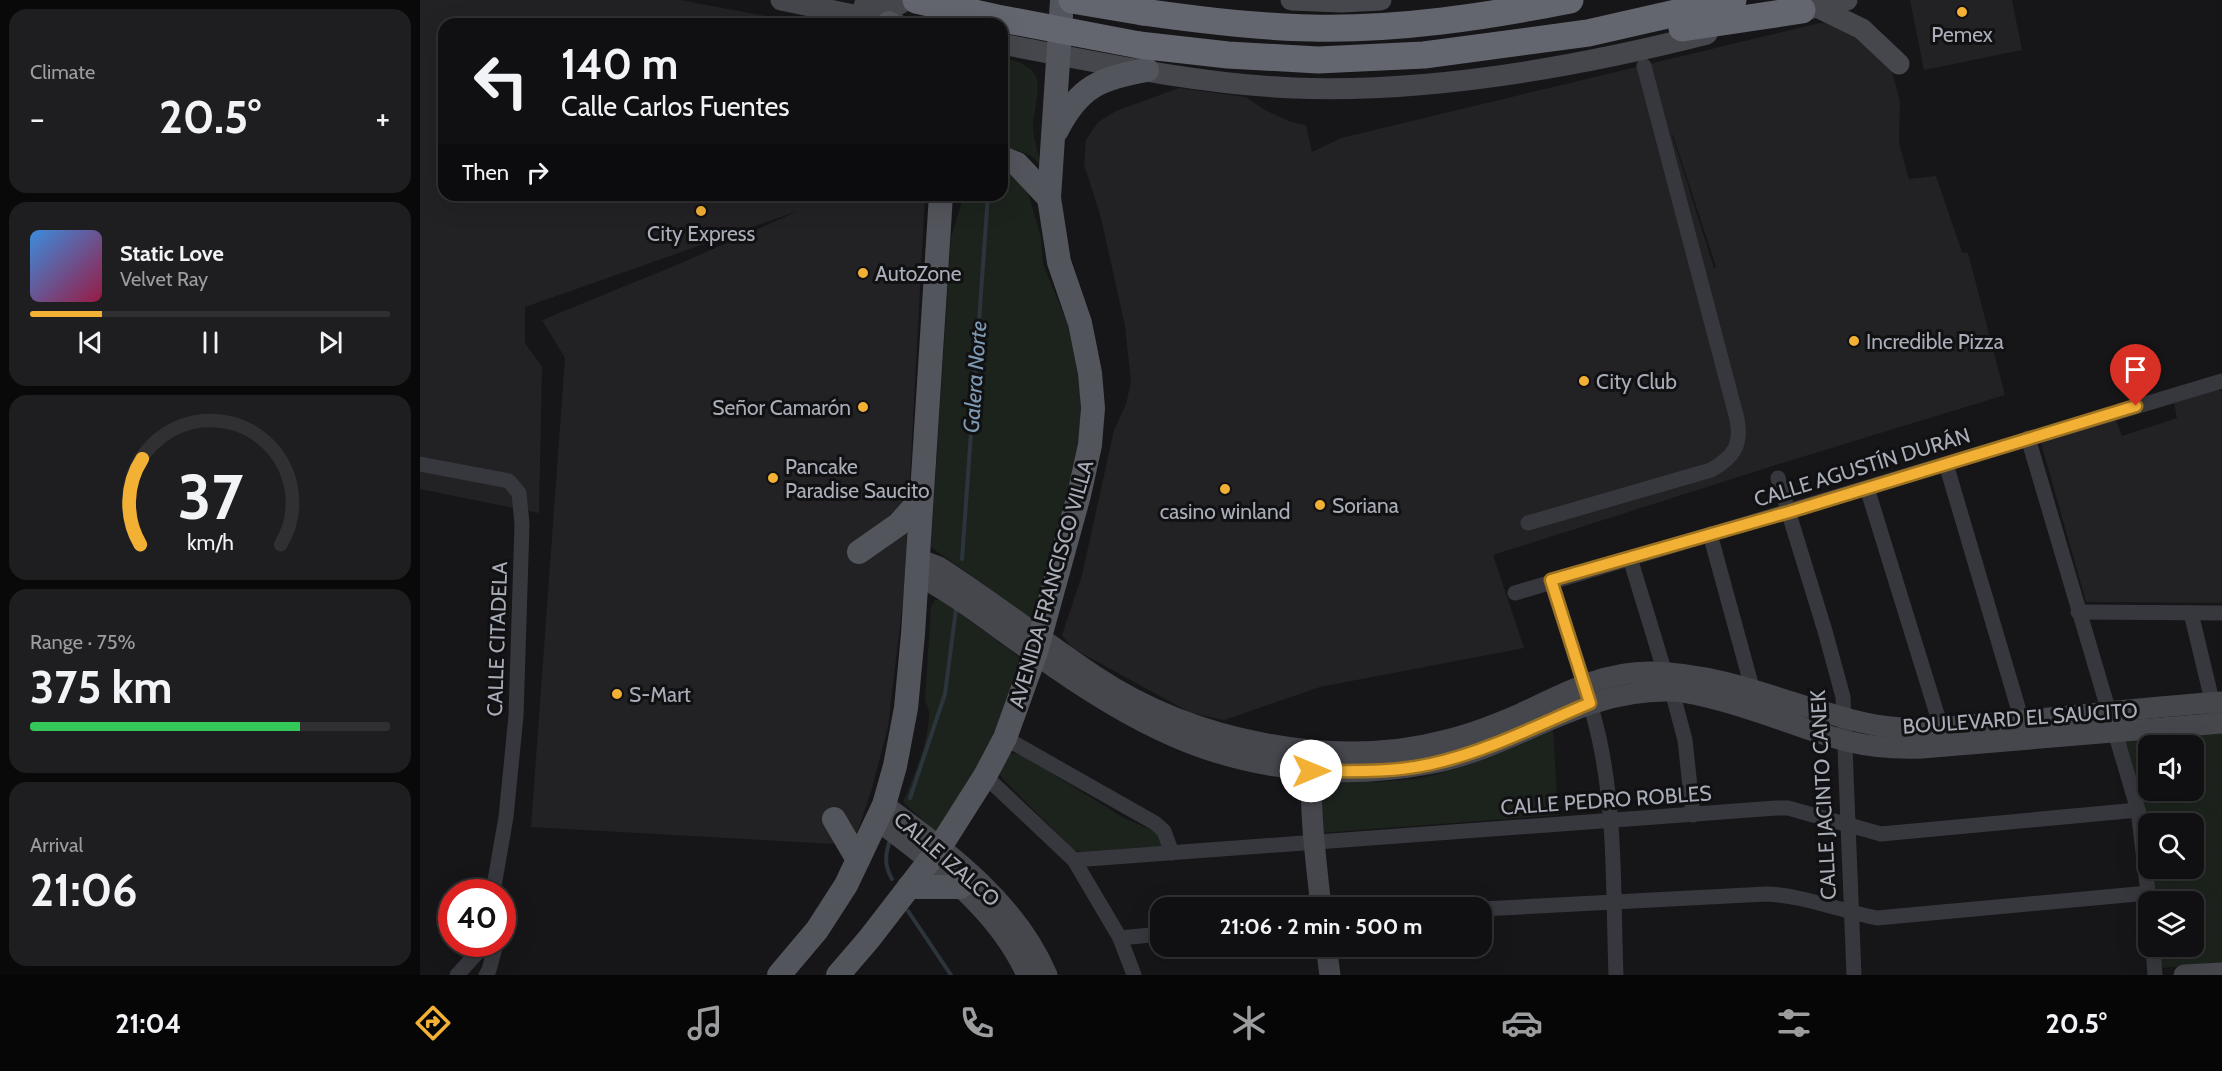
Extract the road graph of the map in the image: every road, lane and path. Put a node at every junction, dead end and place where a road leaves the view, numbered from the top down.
1 (780, 0) edge
2 (837, 0) edge
3 (905, 0) edge
4 (916, 0) edge
5 (954, 0) edge
6 (1062, 0) edge
7 (1072, 0) edge
8 (1291, 0) edge
9 (1381, 0) edge
10 (1570, 0) edge
11 (1733, 0) edge
12 (1847, 0) edge
13 (1135, 6) edge
14 (1809, 9) junction
15 (864, 18) edge
16 (952, 18) edge
17 (997, 18) edge
18 (1008, 21) edge
19 (1588, 33) junction
20 (1008, 45) edge
21 (1059, 55) junction
22 (1136, 60) junction
23 (1899, 64) dead end
24 (1644, 66) dead end
25 (1054, 135) junction
26 (1008, 160) edge
27 (1049, 198) junction
28 (941, 201) edge
29 (2222, 381) edge
30 (2028, 438) junction
31 (420, 464) edge
32 (1946, 464) junction
33 (1778, 478) dead end
34 (1867, 488) junction
35 (921, 500) junction
36 (1789, 512) junction
37 (1528, 523) dead end
38 (1710, 534) junction
39 (859, 552) dead end
40 (1630, 558) junction
41 (917, 567) junction
42 (1551, 580) junction
43 (1515, 593) dead end
44 (2078, 612) junction
45 (2192, 613) junction
46 (2222, 613) edge
47 (1037, 645) junction
48 (1668, 682) junction
49 (1753, 691) junction
50 (1587, 693) junction
51 (2219, 713) edge
52 (1844, 718) junction
53 (2022, 721) junction
54 (2111, 722) junction
55 (1941, 727) junction
56 (1005, 738) junction
57 (1844, 740) junction
58 (1312, 760) junction
59 (985, 776) junction
60 (2138, 810) junction
61 (880, 813) junction
62 (1693, 815) junction
63 (834, 819) dead end
64 (1610, 821) junction
65 (1848, 825) junction
66 (1314, 842) junction
67 (935, 853) junction
68 (1172, 853) junction
69 (858, 860) junction
70 (1074, 860) junction
71 (495, 879) edge
72 (909, 887) junction
73 (960, 887) junction
74 (2147, 891) edge
75 (1320, 897) edge
76 (2138, 898) edge
77 (1613, 902) junction
78 (1492, 908) edge
79 (1851, 913) junction
80 (1150, 935) edge
81 (1120, 939) junction
82 (473, 957) edge
83 (492, 957) edge
84 (1328, 957) edge
85 (2154, 957) edge
86 (2222, 973) edge
87 (457, 975) edge
88 (486, 975) edge
89 (779, 975) edge
90 (838, 975) edge
91 (1027, 975) edge
92 (1047, 975) edge
93 (1134, 975) edge
94 (1330, 975) edge
95 (1616, 975) edge
96 (1854, 975) edge
97 (2155, 975) edge
98 (2184, 975) edge

1 - 15 street
2 - 3 street
4 - 17 highway, bridge
5 - 16 main road
6 - 21 main road, AVENIDA FRANCISCO VILLA
7 - 13 highway, bridge
8 - 9 street
10 - 13 highway
11 - 19 highway
12 - 14 street
13 - 22 street
14 - 19 highway
14 - 22 street
14 - 23 street
18 - 22 highway, bridge
19 - 22 highway
20 - 21 street
21 - 22 street
21 - 25 main road, AVENIDA FRANCISCO VILLA
22 - 25 main road
24 - 37 street
25 - 27 main road, AVENIDA FRANCISCO VILLA
26 - 27 main road
27 - 47 main road, AVENIDA FRANCISCO VILLA
28 - 35 main road
29 - 30 street, CALLE AGUSTÍN DURÁN
30 - 32 street, CALLE AGUSTÍN DURÁN
30 - 44 street
31 - 71 street, CALLE CITADELA
32 - 34 street, CALLE AGUSTÍN DURÁN
32 - 53 street
33 - 36 street, CALLE JACINTO CANEK
34 - 36 street, CALLE AGUSTÍN DURÁN
34 - 55 street
35 - 39 main road
35 - 41 main road
36 - 38 street, CALLE AGUSTÍN DURÁN
36 - 52 street, CALLE JACINTO CANEK
38 - 40 street, CALLE AGUSTÍN DURÁN
38 - 49 street
40 - 42 street, CALLE AGUSTÍN DURÁN
40 - 48 street
41 - 47 street, BOULEVARD EL SAUCITO
41 - 61 main road
42 - 43 street, CALLE AGUSTÍN DURÁN
42 - 50 street
44 - 45 street
44 - 54 street
45 - 46 street
45 - 51 street
47 - 56 main road, AVENIDA FRANCISCO VILLA
47 - 58 street, BOULEVARD EL SAUCITO
48 - 49 street, BOULEVARD EL SAUCITO
48 - 50 street, BOULEVARD EL SAUCITO
48 - 57 street, BOULEVARD EL SAUCITO
48 - 62 street
49 - 52 street, BOULEVARD EL SAUCITO
50 - 58 street, BOULEVARD EL SAUCITO
50 - 64 street
51 - 54 street, BOULEVARD EL SAUCITO
52 - 55 street, BOULEVARD EL SAUCITO
52 - 57 street, CALLE JACINTO CANEK
53 - 54 street, BOULEVARD EL SAUCITO
53 - 55 street, BOULEVARD EL SAUCITO
54 - 57 street, BOULEVARD EL SAUCITO
54 - 60 street
56 - 59 main road, AVENIDA FRANCISCO VILLA
56 - 68 street
57 - 65 street, CALLE JACINTO CANEK
58 - 66 street
59 - 67 main road, AVENIDA FRANCISCO VILLA
59 - 70 street
60 - 65 street, CALLE PEDRO ROBLES
60 - 74 street
61 - 67 street, CALLE IZALCO
61 - 69 main road
62 - 64 street, CALLE PEDRO ROBLES
62 - 65 street, CALLE PEDRO ROBLES
63 - 69 main road
64 - 66 street, CALLE PEDRO ROBLES
64 - 77 street
65 - 79 street, CALLE JACINTO CANEK
66 - 68 street, CALLE PEDRO ROBLES
66 - 75 street
67 - 72 main road, AVENIDA FRANCISCO VILLA
67 - 73 street, CALLE IZALCO
67 - 92 street, CALLE IZALCO
68 - 70 street, CALLE PEDRO ROBLES
69 - 89 main road
70 - 81 street
72 - 73 main road
72 - 90 main road, AVENIDA FRANCISCO VILLA
73 - 91 street, CALLE IZALCO
76 - 79 street
77 - 78 street
77 - 79 street
77 - 95 street
79 - 96 street, CALLE JACINTO CANEK
80 - 81 street
81 - 93 street
82 - 87 street
83 - 88 street
84 - 94 street
85 - 97 street
86 - 98 street

